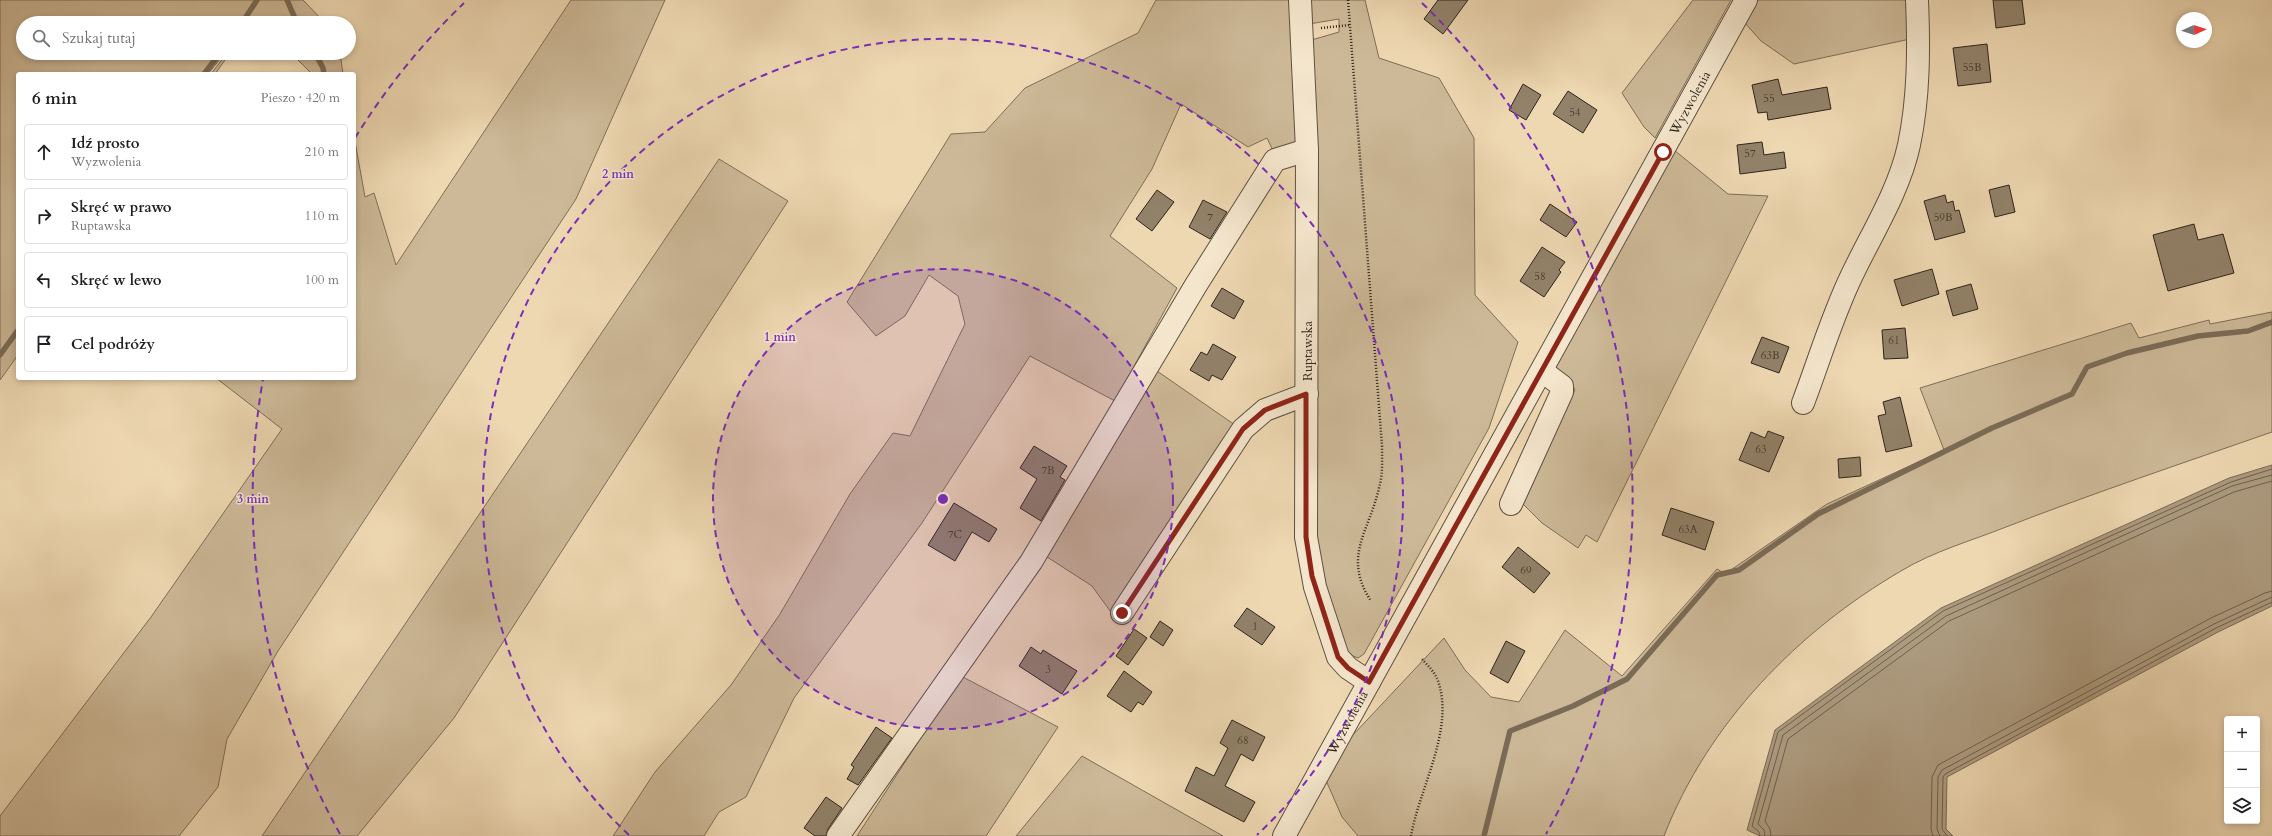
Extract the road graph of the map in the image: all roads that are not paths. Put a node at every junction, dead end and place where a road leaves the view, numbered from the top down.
1 (1300, 0) edge
2 (1746, 0) edge
3 (1917, 0) edge
4 (1306, 150) junction
5 (1542, 371) junction
6 (1306, 394) junction
7 (1803, 403) dead end
8 (1511, 504) dead end
9 (1122, 613) dead end
10 (1369, 682) junction
11 (838, 836) edge
12 (1284, 836) edge

1 - 4 street, Ruptawska
2 - 5 street, Wyzwolenia
3 - 7 street
4 - 6 street, Ruptawska
4 - 11 street
5 - 8 street
5 - 10 street, Wyzwolenia
6 - 9 street
6 - 10 street, Ruptawska
10 - 12 street, Wyzwolenia

